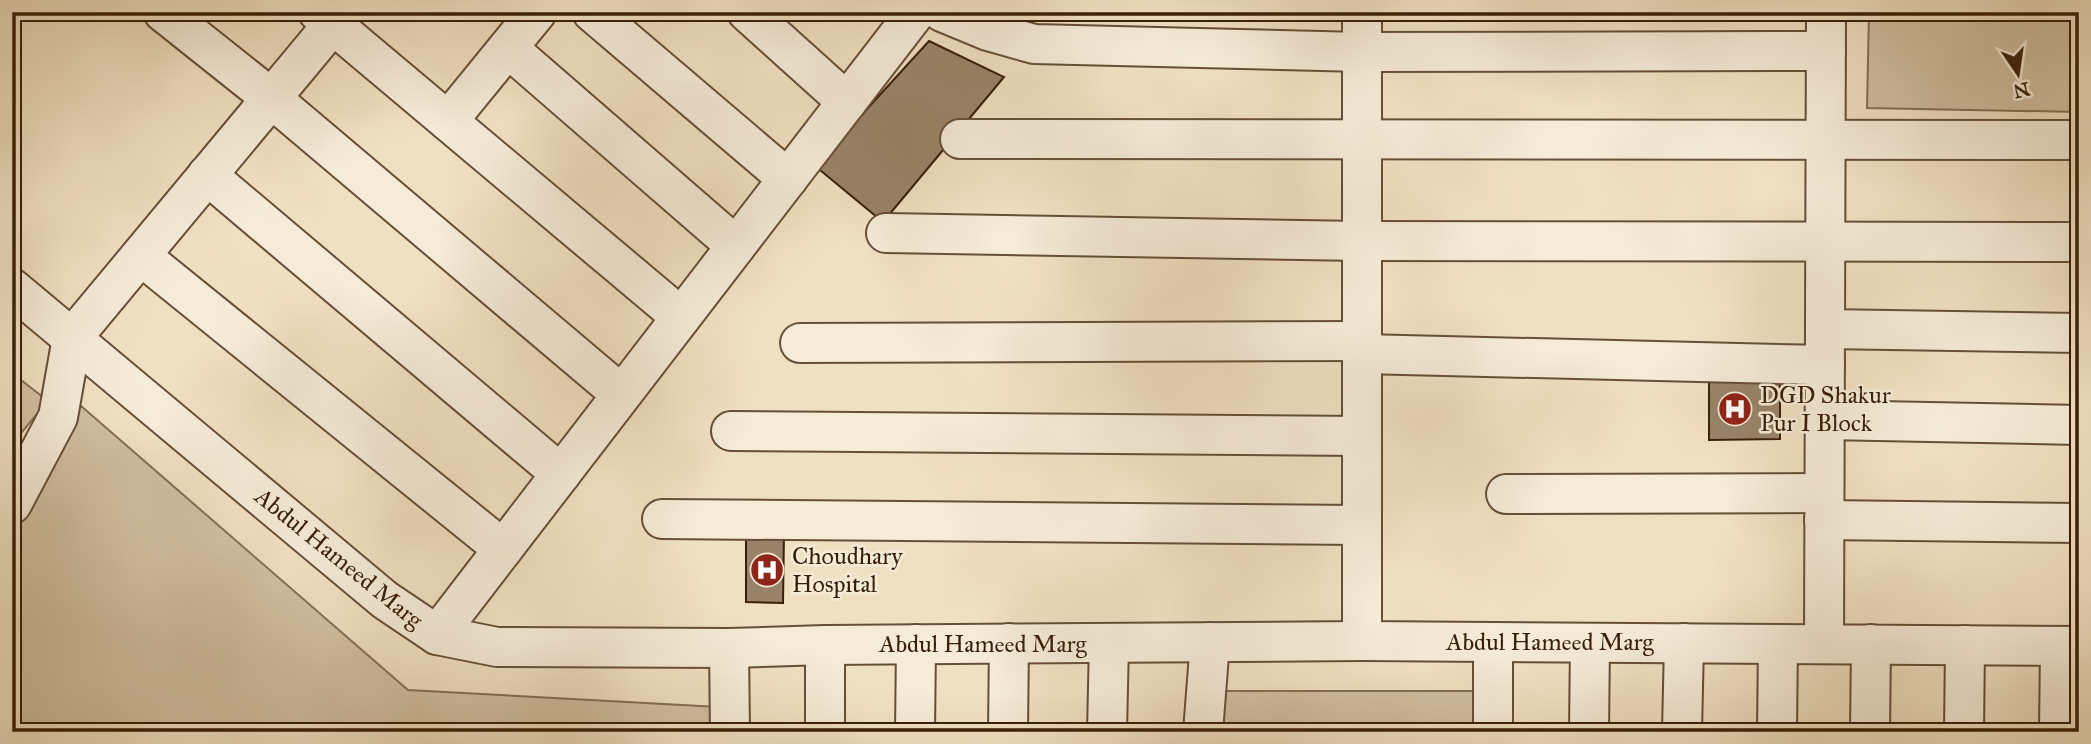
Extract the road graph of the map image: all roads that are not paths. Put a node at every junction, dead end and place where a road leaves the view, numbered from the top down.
1 (163, 12) edge
2 (537, 12) edge
3 (592, 12) edge
4 (747, 12) edge
5 (916, 12) edge
6 (942, 12) edge
7 (1362, 12) edge
8 (1826, 12) edge
9 (331, 16) edge
10 (508, 48) junction
11 (1826, 51) junction
12 (1362, 52) junction
13 (271, 98) junction
14 (847, 102) junction
15 (448, 121) junction
16 (960, 139) dead end
17 (1362, 139) junction
18 (1826, 140) junction
19 (2079, 140) edge
20 (207, 175) junction
21 (788, 179) junction
22 (886, 233) dead end
23 (1362, 241) junction
24 (1826, 241) junction
25 (2079, 242) edge
26 (736, 246) junction
27 (141, 256) junction
28 (12, 288) edge
29 (681, 317) junction
30 (2079, 333) edge
31 (72, 338) junction
32 (800, 343) dead end
33 (1362, 347) junction
34 (1825, 347) junction
35 (621, 394) junction
36 (1825, 420) junction
37 (2079, 425) edge
38 (731, 431) dead end
39 (1362, 436) junction
40 (561, 474) junction
41 (1506, 494) dead end
42 (12, 505) edge
43 (1824, 506) junction
44 (662, 519) dead end
45 (2079, 523) edge
46 (1362, 525) junction
47 (503, 549) junction
48 (437, 635) junction
49 (1362, 641) junction
50 (1210, 642) junction
51 (1493, 642) junction
52 (1590, 642) junction
53 (1009, 643) junction
54 (1109, 643) junction
55 (1684, 643) junction
56 (916, 644) junction
57 (1778, 644) junction
58 (1824, 644) junction
59 (1871, 644) junction
60 (825, 645) junction
61 (1965, 645) junction
62 (2069, 646) edge
63 (729, 648) junction
64 (730, 732) edge
65 (825, 732) edge
66 (915, 732) edge
67 (1008, 732) edge
68 (1107, 732) edge
69 (1203, 732) edge
70 (1493, 732) edge
71 (1589, 732) edge
72 (1682, 732) edge
73 (1777, 732) edge
74 (1870, 732) edge
75 (1964, 732) edge
76 (2059, 732) edge

1 - 13 street
2 - 10 street
3 - 21 street
4 - 14 street
5 - 14 street
6 - 12 street
7 - 12 street
8 - 11 street
9 - 13 street
9 - 15 street
10 - 15 street
10 - 26 street
11 - 12 street
11 - 18 street
12 - 17 street
13 - 20 street
13 - 35 street
14 - 21 street
15 - 29 street
16 - 17 street
17 - 18 street
17 - 23 street
18 - 19 street
18 - 24 street
20 - 27 street
20 - 40 street
21 - 26 street
22 - 23 street
23 - 24 street
23 - 33 street
24 - 25 street
24 - 34 street
26 - 29 street
27 - 31 street
27 - 47 street
28 - 31 street, Abdul Hameed Marg
29 - 35 street
30 - 34 street
31 - 42 street
31 - 48 street, Abdul Hameed Marg
32 - 33 street
33 - 34 street
33 - 39 street
34 - 36 street
35 - 40 street
36 - 37 street
36 - 43 street
38 - 39 street
39 - 46 street
40 - 47 street
41 - 43 street
43 - 45 street
43 - 58 street
44 - 46 street
46 - 49 street
47 - 48 street
48 - 63 street, Abdul Hameed Marg
49 - 50 street, Abdul Hameed Marg
49 - 51 street, Abdul Hameed Marg
50 - 54 street, Abdul Hameed Marg
50 - 69 street
51 - 52 street, Abdul Hameed Marg
51 - 70 street
52 - 55 street, Abdul Hameed Marg
52 - 71 street
53 - 54 street, Abdul Hameed Marg
53 - 56 street, Abdul Hameed Marg
53 - 67 street
54 - 68 street
55 - 57 street, Abdul Hameed Marg
55 - 72 street
56 - 60 street, Abdul Hameed Marg
56 - 66 street
57 - 58 street, Abdul Hameed Marg
57 - 73 street
58 - 59 street, Abdul Hameed Marg
59 - 61 street, Abdul Hameed Marg
59 - 74 street
60 - 63 street, Abdul Hameed Marg
60 - 65 street
61 - 62 street, Abdul Hameed Marg
61 - 75 street
62 - 76 street
63 - 64 street

